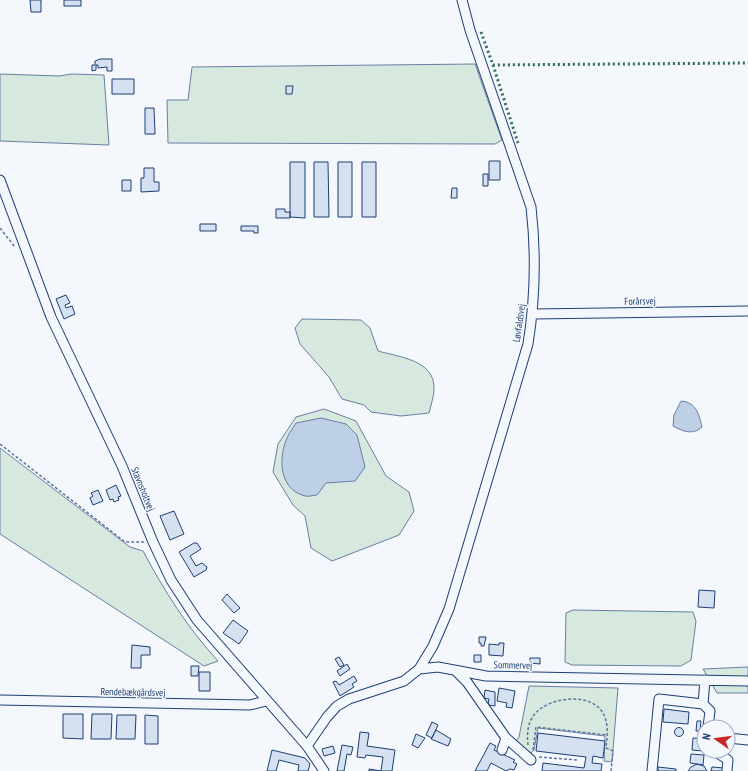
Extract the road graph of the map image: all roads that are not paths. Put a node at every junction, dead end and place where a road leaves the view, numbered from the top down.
1 (462, 0) edge
2 (0, 180) edge
3 (748, 311) edge
4 (533, 314) junction
5 (433, 646) junction
6 (438, 667) junction
7 (419, 669) junction
8 (456, 671) junction
9 (705, 680) junction
10 (748, 680) edge
11 (0, 700) edge
12 (266, 701) junction
13 (703, 704) junction
14 (709, 719) edge
15 (506, 738) junction
16 (736, 739) edge
17 (748, 740) edge
18 (307, 746) junction
19 (502, 750) dead end
20 (533, 758) road end
21 (727, 759) edge
22 (324, 771) edge
23 (652, 771) edge
24 (727, 771) edge

1 - 4 street, Løvfaldsvej
2 - 12 street, Stavnsholtvej
3 - 4 street, Forårsvej
4 - 5 street, Løvfaldsvej
5 - 6 street
5 - 7 street, Løvfaldsvej
6 - 7 street, Sommervej
6 - 8 street, Sommervej
7 - 18 street
8 - 9 street, Sommervej
8 - 15 street
9 - 10 street, Sommervej
9 - 13 street
11 - 12 street, Rendebækgårdsvej
12 - 18 street, Stavnsholtvej
13 - 14 street
13 - 23 street
15 - 19 street
15 - 20 street
16 - 17 street
18 - 22 street, Stavnsholtvej
21 - 24 street

